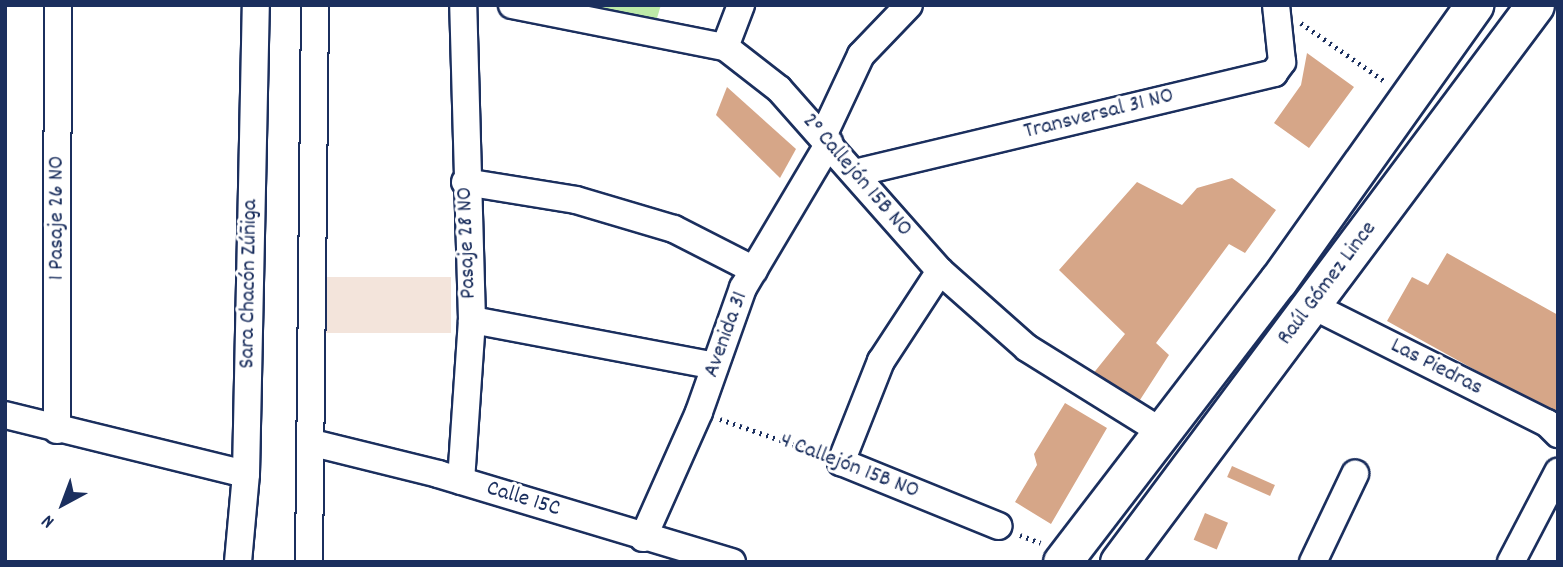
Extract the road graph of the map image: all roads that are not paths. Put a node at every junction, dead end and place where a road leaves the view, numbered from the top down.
1 (58, 5) edge
2 (256, 5) edge
3 (315, 5) edge
4 (463, 5) edge
5 (512, 5) edge
6 (741, 5) edge
7 (909, 5) edge
8 (1276, 5) edge
9 (1474, 5) edge
10 (1535, 5) edge
11 (725, 47) junction
12 (826, 139) junction
13 (855, 173) junction
14 (466, 182) junction
15 (754, 270) junction
16 (940, 271) junction
17 (1313, 306) junction
18 (472, 320) junction
19 (715, 366) junction
20 (5, 415) edge
21 (57, 430) junction
22 (1162, 432) junction
23 (1558, 434) edge
24 (313, 443) junction
25 (1558, 472) edge
26 (246, 474) junction
27 (1355, 474) dead end
28 (461, 481) junction
29 (999, 526) dead end
30 (643, 538) junction
31 (238, 562) edge
32 (309, 562) edge
33 (732, 562) edge
34 (1062, 562) edge
35 (1119, 562) edge
36 (1313, 562) edge
37 (1511, 562) edge

1 - 21 street, 1 Pasaje 26 NO
2 - 26 street, Sara Chacón Zúñiga
3 - 24 street
4 - 14 street, Pasaje 28 NO
5 - 11 street, 2° Callejón 15B NO
6 - 11 street
7 - 12 street, Avenida 31
8 - 13 street, Transversal 31 NO
9 - 22 main road, Raúl Gómez Lince
10 - 17 main road, Raúl Gómez Lince
11 - 12 street, 2° Callejón 15B NO
12 - 13 street, 2° Callejón 15B NO
12 - 15 street, Avenida 31
13 - 16 street, 2° Callejón 15B NO
14 - 15 street
14 - 18 street, Pasaje 28 NO
15 - 19 street, Avenida 31
16 - 22 street, 2° Callejón 15B NO
16 - 29 street, 4 Callejón 15B NO
17 - 23 street, Las Piedras
17 - 35 main road, Raúl Gómez Lince
18 - 19 street
18 - 28 street, Pasaje 28 NO
19 - 30 street, Avenida 31
20 - 21 street
21 - 26 street
22 - 34 main road, Raúl Gómez Lince
24 - 28 street, Calle 15C
24 - 32 street
25 - 37 street
26 - 31 street, Sara Chacón Zúñiga
27 - 36 street
28 - 30 street, Calle 15C
30 - 33 street, Calle 15C

